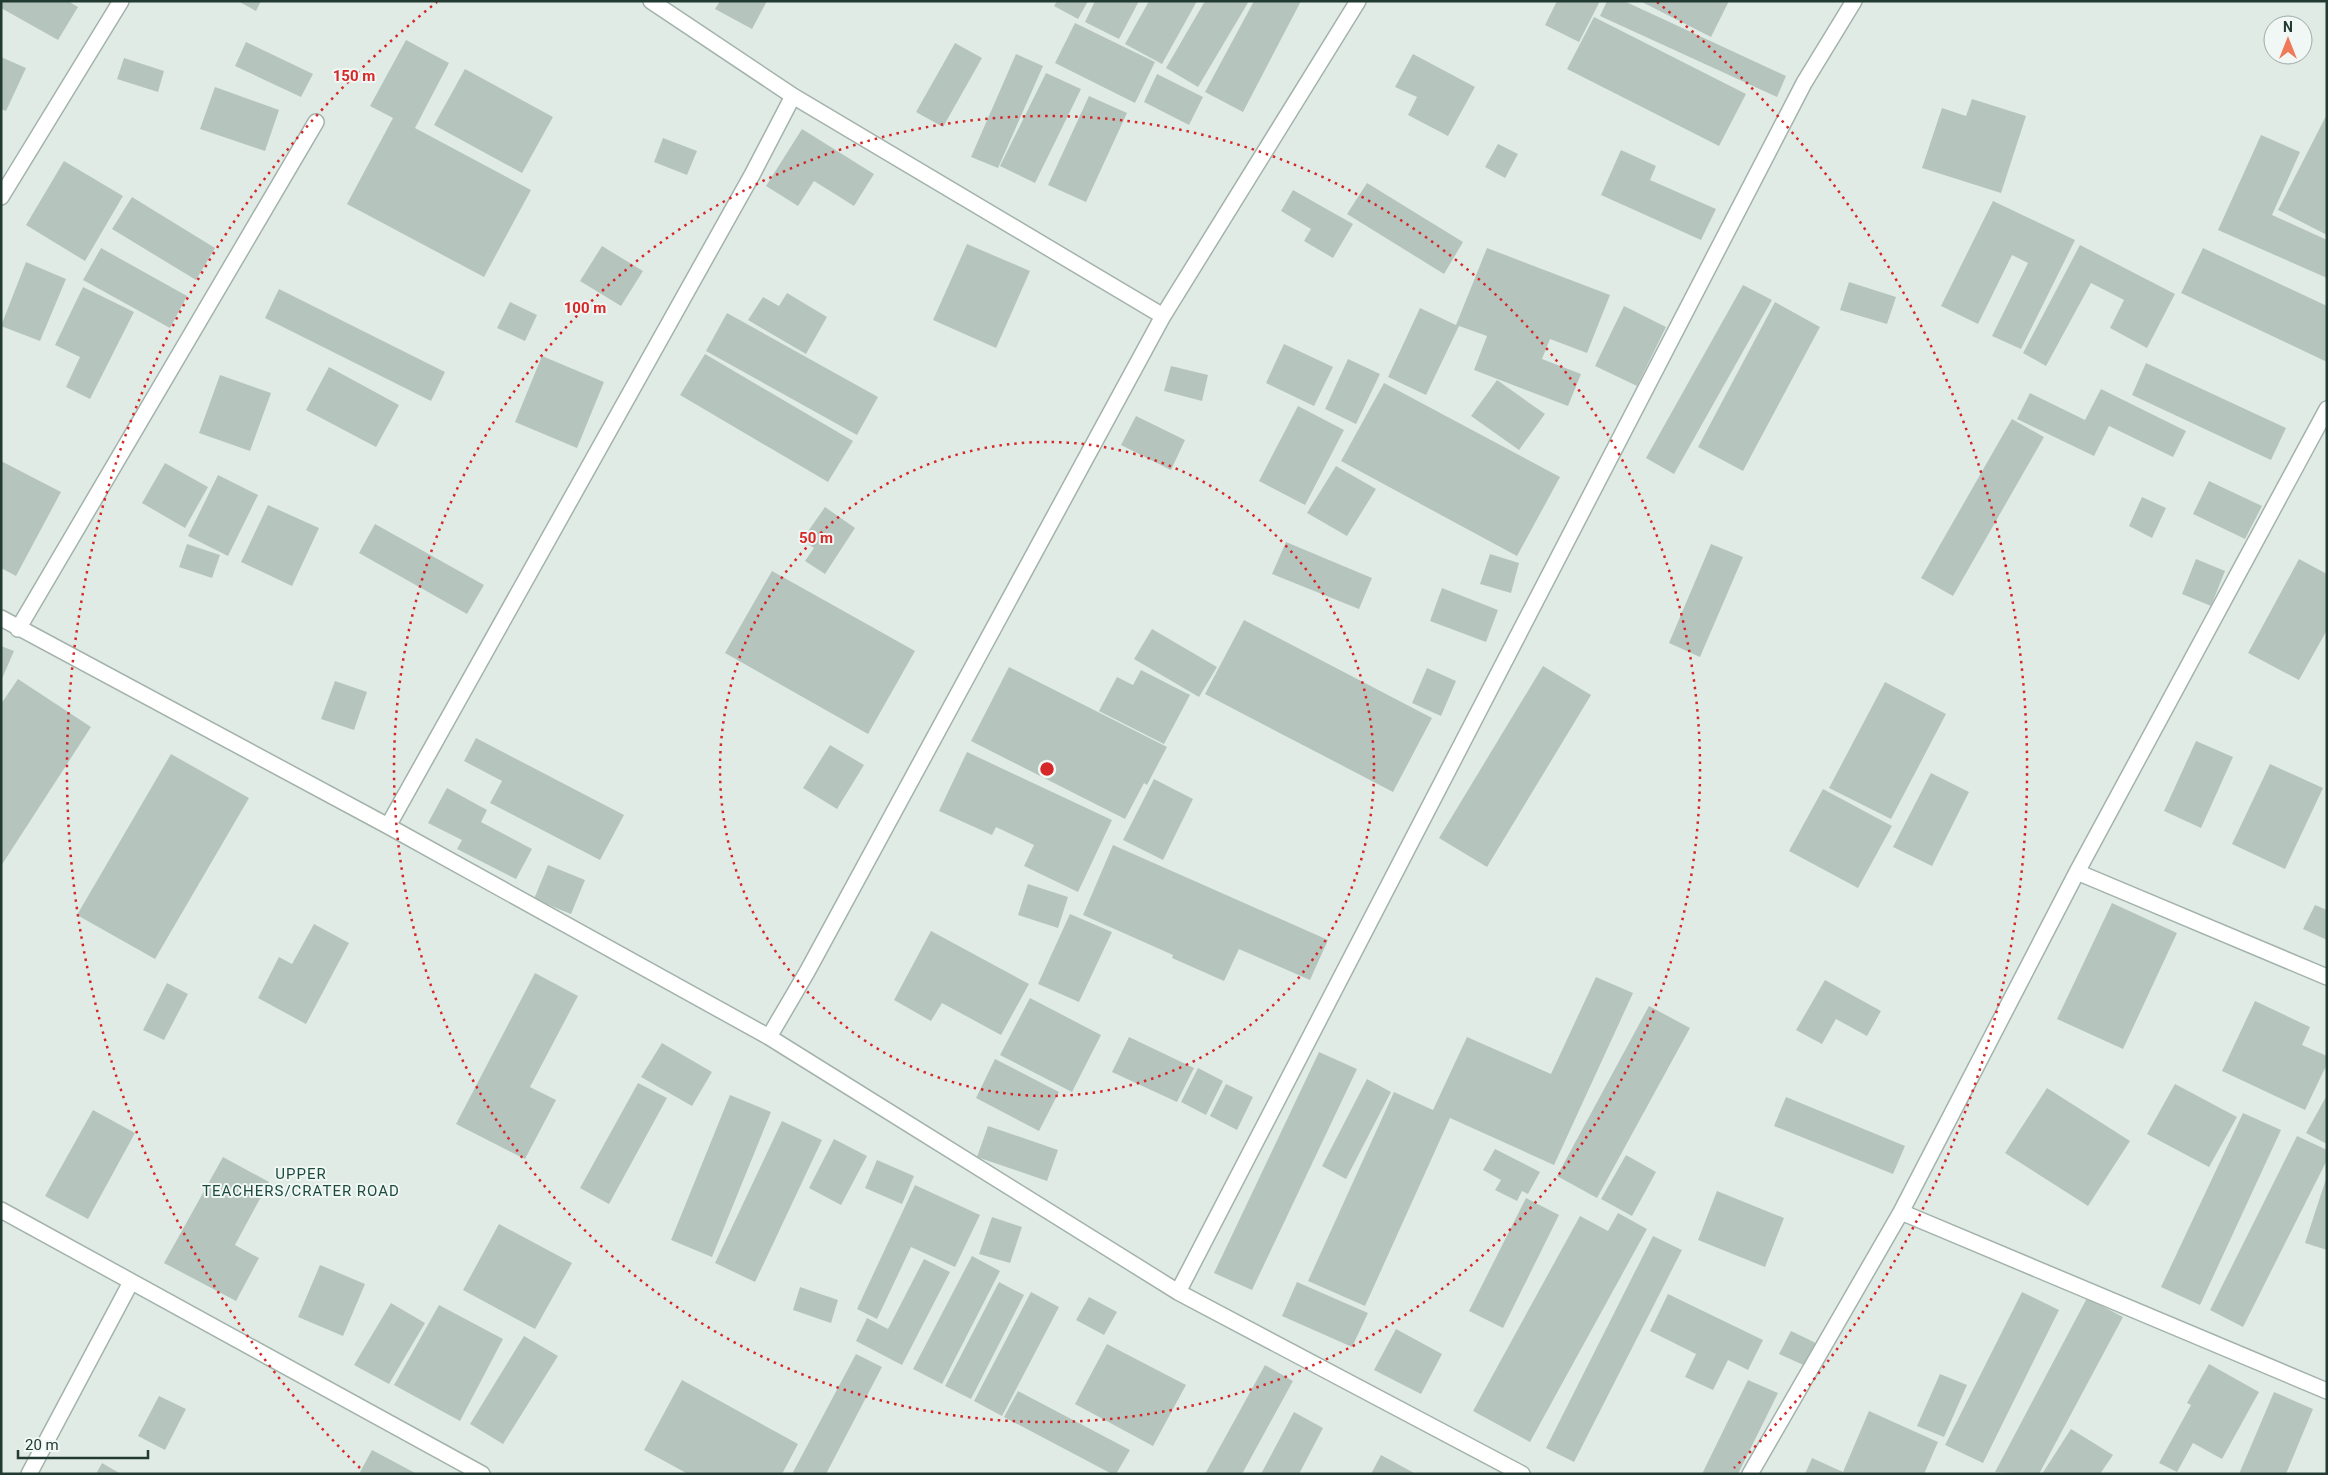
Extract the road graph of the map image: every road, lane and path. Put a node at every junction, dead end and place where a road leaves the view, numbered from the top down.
1 (122, 1) edge
2 (651, 1) edge
3 (1358, 1) edge
4 (1854, 1) edge
5 (793, 96) junction
6 (316, 122) dead end
7 (1, 197) edge
8 (1163, 316) junction
9 (2327, 409) edge
10 (1, 618) edge
11 (18, 629) junction
12 (388, 826) junction
13 (2077, 872) junction
14 (2327, 977) edge
15 (769, 1037) junction
16 (1, 1210) edge
17 (1901, 1212) junction
18 (131, 1282) junction
19 (1178, 1292) junction
20 (2327, 1391) edge
21 (29, 1474) edge
22 (482, 1474) edge
23 (1522, 1474) edge
24 (1750, 1474) edge

1 - 7 street
2 - 5 street
3 - 8 street
4 - 19 street
5 - 8 street
5 - 12 street
6 - 11 street
8 - 15 street
9 - 13 street
10 - 11 street
11 - 12 street
12 - 15 street
13 - 14 street
13 - 17 street
15 - 19 street
16 - 18 street
17 - 20 street
17 - 24 street
18 - 21 street
18 - 22 street
19 - 23 street

